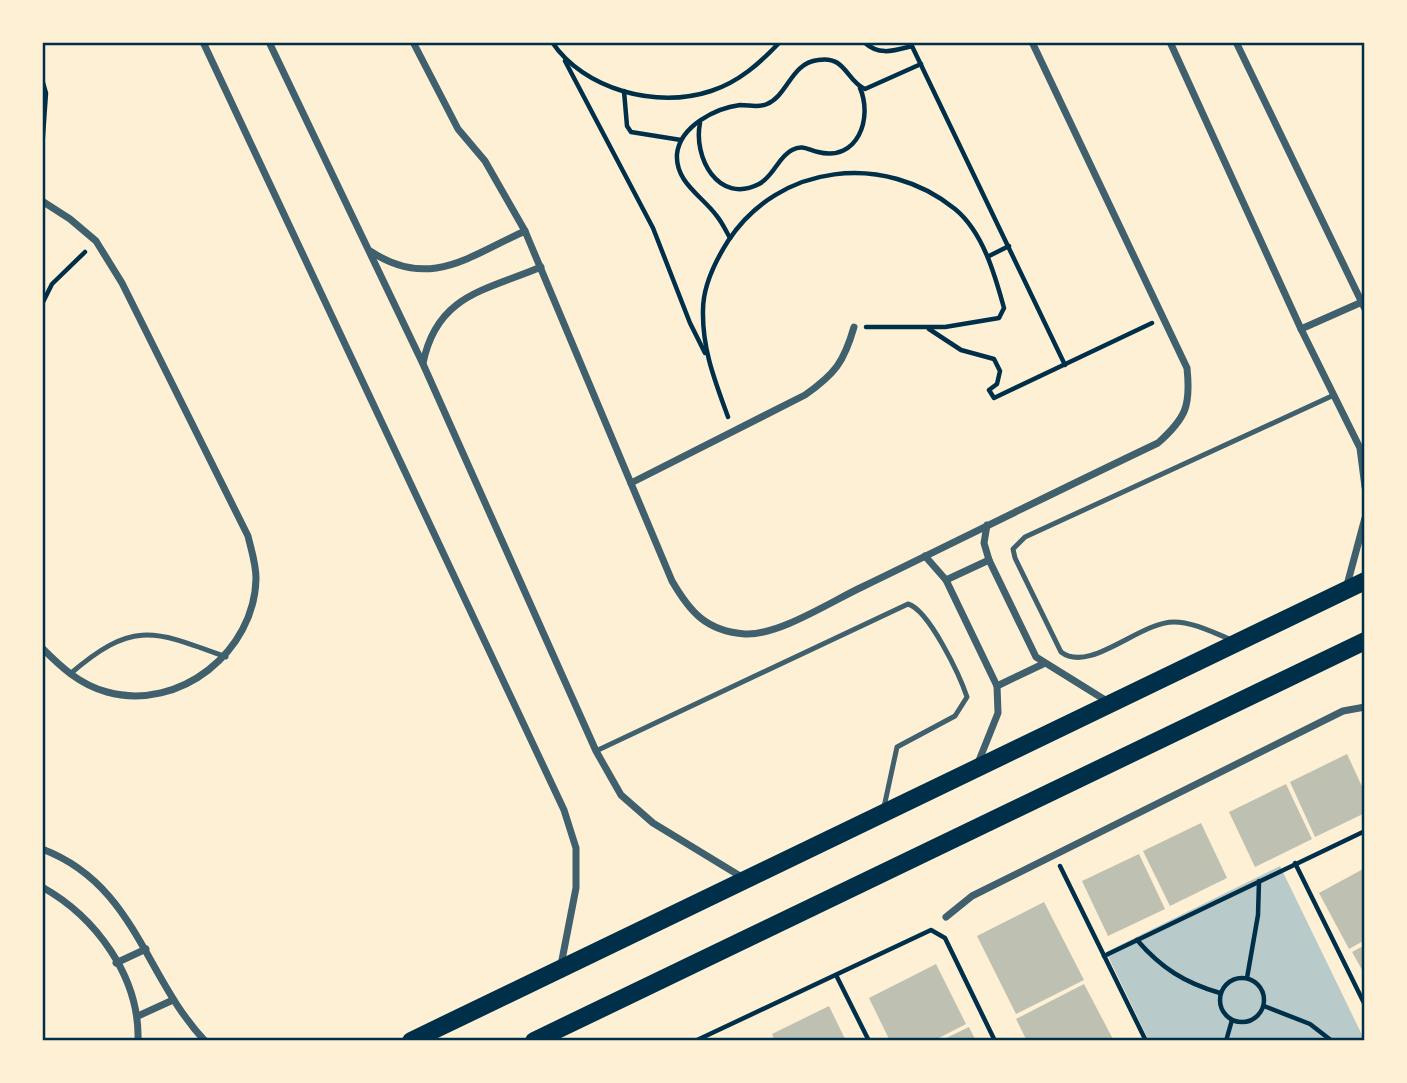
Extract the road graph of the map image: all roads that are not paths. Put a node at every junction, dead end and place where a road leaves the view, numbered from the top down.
1 (202, 42) edge
2 (269, 42) edge
3 (413, 42) edge
4 (1032, 42) edge
5 (1170, 42) edge
6 (1236, 42) edge
7 (42, 201) edge
8 (525, 231) junction
9 (369, 251) junction
10 (541, 267) junction
11 (1363, 306) edge
12 (854, 327) road end
13 (1301, 329) junction
14 (423, 364) junction
15 (1334, 395) junction
16 (631, 483) junction
17 (1365, 487) edge
18 (1365, 519) edge
19 (987, 525) junction
20 (925, 556) junction
21 (989, 560) junction
22 (946, 580) junction
23 (1365, 581) edge
24 (1346, 590) junction
25 (1365, 641) edge
26 (1238, 642) junction
27 (42, 648) edge
28 (226, 657) junction
29 (1043, 664) junction
30 (69, 675) junction
31 (997, 686) junction
32 (1111, 704) junction
33 (1365, 707) edge
34 (596, 751) junction
35 (975, 769) junction
36 (882, 814) junction
37 (42, 849) edge
38 (746, 879) junction
39 (42, 887) edge
40 (946, 917) dead end
41 (146, 949) junction
42 (116, 963) junction
43 (560, 969) junction
44 (173, 1000) junction
45 (138, 1016) junction
46 (138, 1041) edge
47 (205, 1041) edge
48 (411, 1041) edge
49 (534, 1041) edge

1 - 43 street
2 - 9 street
3 - 8 street
4 - 19 street
5 - 13 street
6 - 11 street
7 - 28 street
8 - 9 street
8 - 10 street
9 - 14 street
10 - 14 street
10 - 16 street
11 - 13 street
12 - 16 street
13 - 15 street
14 - 34 street
15 - 17 street
15 - 26 lane
16 - 20 street
18 - 24 street
19 - 20 street
19 - 21 street
20 - 22 street
21 - 22 street
21 - 29 street
22 - 31 street
23 - 24 main road
24 - 26 main road
25 - 49 main road
26 - 32 main road
27 - 30 street
28 - 30 street
28 - 30 lane
29 - 31 street
29 - 32 street
31 - 35 street
32 - 35 main road
33 - 40 street
34 - 36 lane
34 - 38 street
35 - 36 main road
36 - 38 main road
37 - 41 street
38 - 43 main road
39 - 42 street
41 - 42 street
41 - 44 street
42 - 45 street
43 - 48 main road
44 - 45 street
44 - 47 street
45 - 46 street

